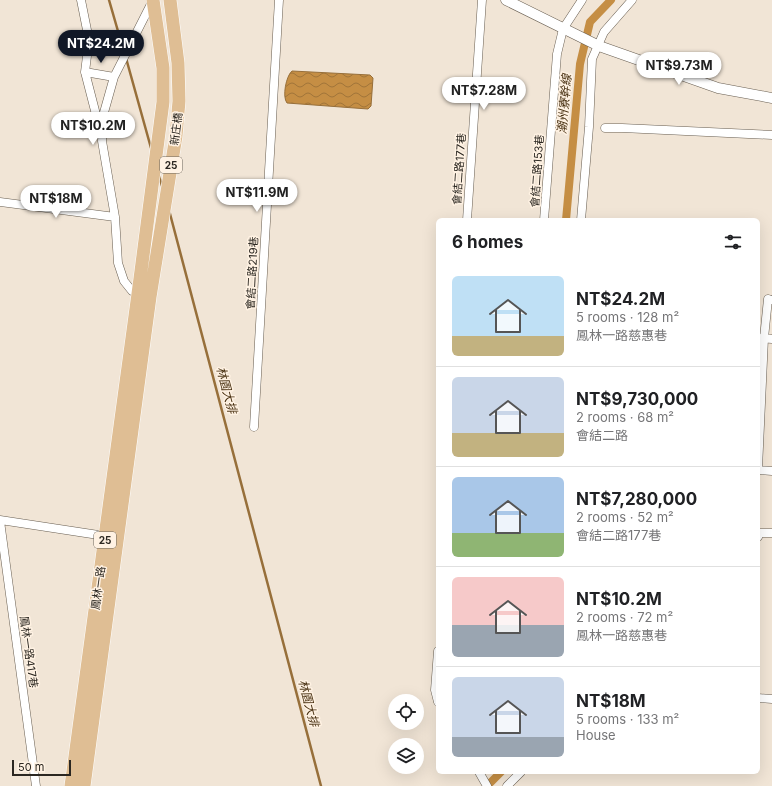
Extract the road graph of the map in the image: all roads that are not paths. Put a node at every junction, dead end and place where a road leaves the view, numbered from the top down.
1 (81, 0) edge
2 (170, 0) edge
3 (279, 0) edge
4 (482, 0) edge
5 (506, 0) edge
6 (582, 0) edge
7 (632, 0) edge
8 (153, 1) edge
9 (518, 3) edge
10 (566, 30) junction
11 (597, 45) junction
12 (85, 72) junction
13 (114, 77) junction
14 (772, 98) edge
15 (605, 128) dead end
16 (770, 137) edge
17 (102, 141) junction
18 (0, 202) edge
19 (115, 217) junction
20 (467, 218) edge
21 (544, 218) edge
22 (581, 218) edge
23 (144, 295) junction
24 (772, 300) edge
25 (765, 338) edge
26 (254, 427) dead end
27 (760, 432) edge
28 (760, 469) edge
29 (772, 471) edge
30 (0, 520) edge
31 (760, 533) edge
32 (772, 533) edge
33 (105, 536) junction
34 (436, 677) edge
35 (436, 694) edge
36 (760, 698) edge
37 (772, 699) edge
38 (479, 774) edge
39 (519, 774) edge
40 (486, 784) edge
41 (36, 786) edge
42 (71, 786) edge
43 (84, 786) edge
44 (507, 786) edge

1 - 12 street
2 - 23 main road, 新庄橋 / 25
3 - 26 street, 會結二路219巷
4 - 20 street, 會結二路177巷
5 - 9 street
6 - 10 street, 會結二路153巷
7 - 11 street
8 - 13 street
8 - 23 main road, 新庄橋 / 25
9 - 10 street
10 - 11 street
10 - 21 street, 會結二路153巷
11 - 14 street
11 - 22 street
12 - 13 street
12 - 17 street
13 - 17 street
15 - 16 street
17 - 19 street
18 - 19 street
19 - 23 street
23 - 33 main road, 鳳林一路 / 25
23 - 43 main road, 鳳林一路 / 25
24 - 25 street
25 - 27 street
28 - 29 street
30 - 33 street
30 - 41 street, 鳳林一路417巷
31 - 32 street
33 - 42 main road, 鳳林一路 / 25
34 - 35 street
36 - 37 street
38 - 40 street
39 - 44 street

